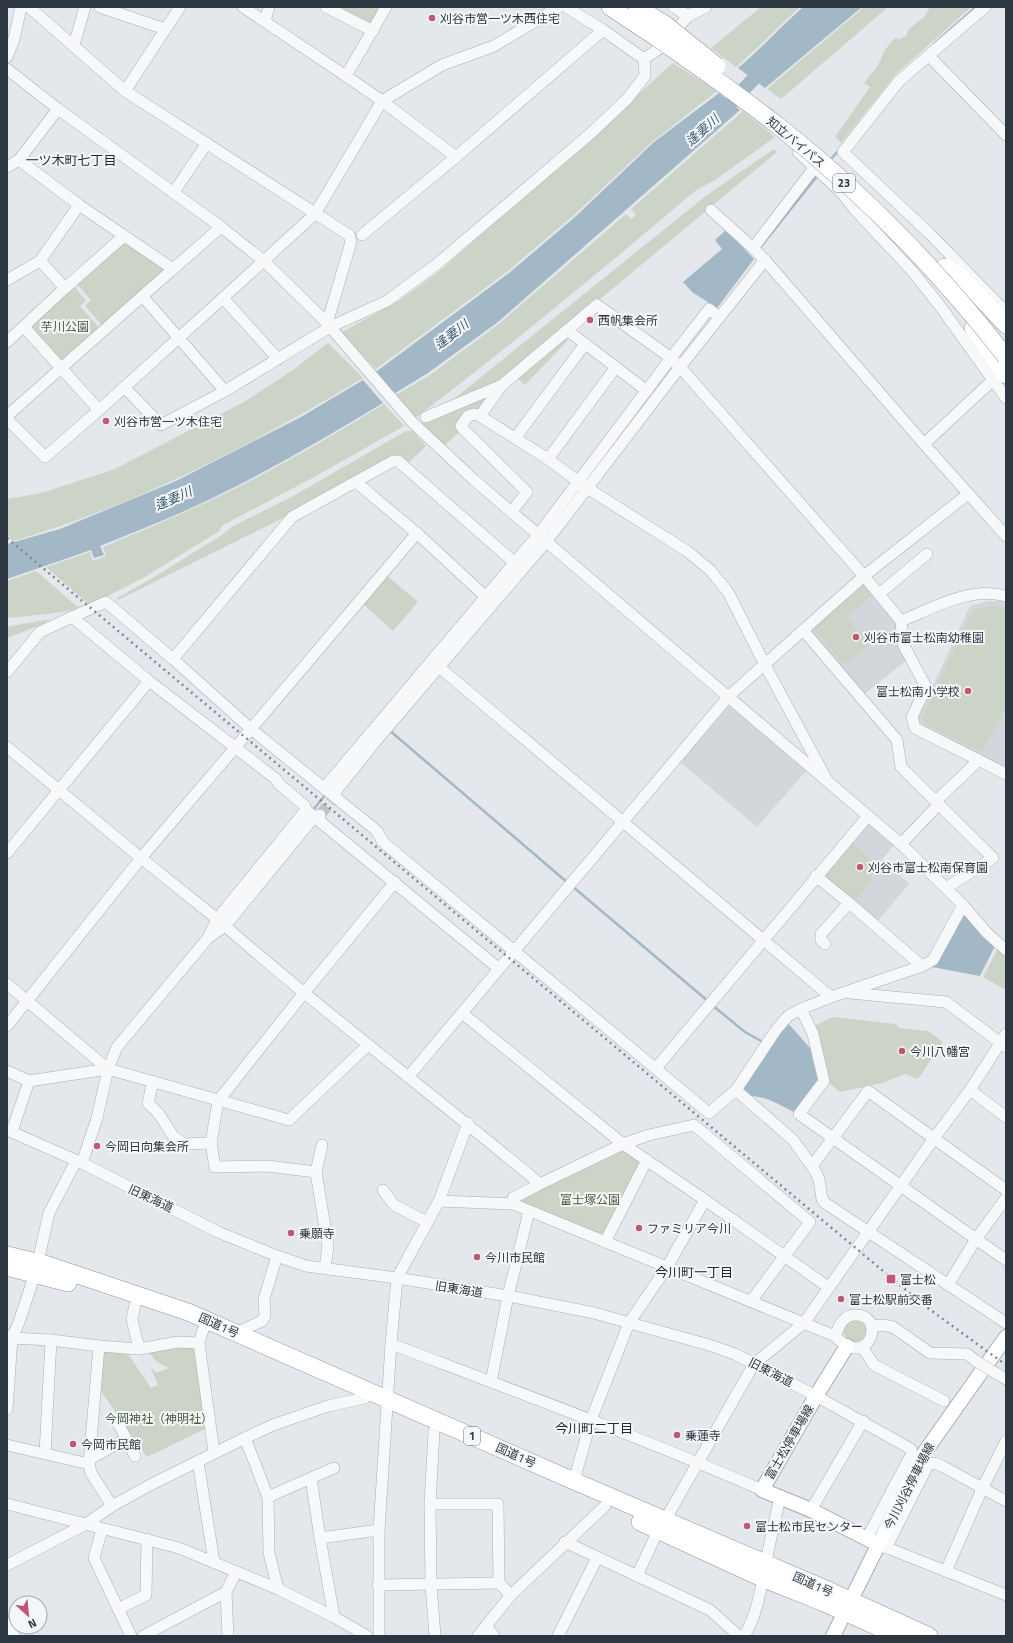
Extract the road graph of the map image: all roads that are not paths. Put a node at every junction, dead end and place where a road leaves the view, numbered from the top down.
1 (21, 7) edge
2 (29, 7) edge
3 (85, 7) edge
4 (100, 7) edge
5 (180, 7) edge
6 (243, 7) edge
7 (269, 7) edge
8 (326, 7) edge
9 (386, 7) edge
10 (559, 7) edge
11 (566, 7) edge
12 (610, 7) edge
13 (638, 7) edge
14 (646, 7) edge
15 (674, 7) edge
16 (706, 7) edge
17 (985, 7) edge
18 (688, 16) junction
19 (266, 21) junction
20 (165, 29) junction
21 (603, 30) junction
22 (373, 31) junction
23 (665, 35) junction
24 (74, 45) junction
25 (928, 56) junction
26 (7, 57) edge
27 (644, 59) junction
28 (7, 69) edge
29 (346, 76) junction
30 (718, 87) dead end
31 (125, 90) junction
32 (382, 101) junction
33 (58, 109) junction
34 (1006, 135) edge
35 (207, 143) junction
36 (456, 157) junction
37 (19, 160) junction
38 (7, 167) edge
39 (811, 172) dead end
40 (174, 192) junction
41 (864, 201) junction
42 (79, 205) junction
43 (712, 210) dead end
44 (315, 214) junction
45 (221, 227) junction
46 (362, 235) dead end
47 (124, 236) junction
48 (753, 248) junction
49 (765, 260) junction
50 (40, 261) junction
51 (264, 261) junction
52 (944, 267) junction
53 (173, 269) junction
54 (7, 280) edge
55 (65, 288) junction
56 (144, 297) junction
57 (223, 298) junction
58 (1006, 312) edge
59 (719, 317) junction
60 (327, 324) junction
61 (1006, 325) edge
62 (24, 327) junction
63 (567, 330) junction
64 (180, 336) junction
65 (1006, 340) edge
66 (7, 342) edge
67 (585, 344) junction
68 (1006, 357) edge
69 (671, 358) junction
70 (278, 359) junction
71 (616, 367) junction
72 (680, 367) junction
73 (61, 368) junction
74 (1000, 378) edge
75 (502, 385) junction
76 (124, 387) junction
77 (225, 391) junction
78 (647, 391) junction
79 (1006, 398) edge
80 (100, 410) junction
81 (7, 416) edge
82 (480, 416) junction
83 (426, 417) dead end
84 (7, 419) edge
85 (516, 437) junction
86 (924, 444) junction
87 (548, 459) junction
88 (356, 482) junction
89 (583, 485) junction
90 (968, 494) junction
91 (512, 511) junction
92 (417, 533) junction
93 (1006, 536) edge
94 (542, 538) junction
95 (927, 554) dead end
96 (515, 563) junction
97 (864, 576) junction
98 (879, 594) junction
99 (1006, 596) edge
100 (486, 597) junction
101 (72, 617) junction
102 (900, 621) junction
103 (803, 630) junction
104 (173, 659) junction
105 (765, 665) junction
106 (439, 667) junction
107 (7, 672) edge
108 (149, 681) junction
109 (728, 697) junction
110 (252, 729) junction
111 (7, 747) edge
112 (237, 748) junction
113 (978, 760) junction
114 (1006, 774) edge
115 (828, 782) junction
116 (324, 788) junction
117 (59, 790) junction
118 (335, 797) junction
119 (937, 802) junction
120 (313, 814) junction
121 (868, 816) junction
122 (623, 822) junction
123 (901, 844) junction
124 (7, 853) edge
125 (141, 858) junction
126 (816, 876) junction
127 (395, 882) junction
128 (946, 888) junction
129 (849, 903) junction
130 (963, 905) junction
131 (221, 922) junction
132 (764, 940) junction
133 (825, 944) dead end
134 (1006, 950) edge
135 (514, 951) junction
136 (922, 966) junction
137 (498, 968) junction
138 (7, 984) edge
139 (304, 992) junction
140 (845, 992) junction
141 (832, 997) junction
142 (28, 1001) junction
143 (801, 1009) junction
144 (462, 1013) junction
145 (7, 1026) edge
146 (1004, 1042) edge
147 (368, 1045) junction
148 (656, 1068) junction
149 (108, 1069) junction
150 (7, 1071) edge
151 (408, 1077) junction
152 (153, 1081) junction
153 (29, 1082) junction
154 (736, 1090) junction
155 (970, 1090) junction
156 (218, 1101) junction
157 (1006, 1117) edge
158 (468, 1123) junction
159 (10, 1131) edge
160 (833, 1138) junction
161 (935, 1138) junction
162 (211, 1143) junction
163 (623, 1144) junction
164 (322, 1145) dead end
165 (647, 1160) junction
166 (79, 1162) junction
167 (812, 1166) junction
168 (316, 1172) junction
169 (540, 1184) junction
170 (901, 1186) junction
171 (383, 1190) dead end
172 (1006, 1190) edge
173 (1006, 1198) edge
174 (706, 1200) junction
175 (439, 1201) junction
176 (513, 1204) junction
177 (529, 1210) junction
178 (428, 1222) junction
179 (869, 1232) junction
180 (976, 1239) junction
181 (605, 1242) junction
182 (40, 1253) dead end
183 (7, 1255) edge
184 (277, 1256) junction
185 (785, 1256) junction
186 (1006, 1260) edge
187 (7, 1267) edge
188 (666, 1267) junction
189 (325, 1268) junction
190 (397, 1278) junction
191 (32, 1283) dead end
192 (948, 1285) junction
193 (828, 1287) junction
194 (508, 1296) junction
195 (751, 1301) junction
196 (135, 1304) junction
197 (1006, 1322) edge
198 (629, 1323) junction
199 (804, 1323) junction
200 (872, 1326) junction
201 (236, 1333) junction
202 (835, 1336) junction
203 (10, 1337) edge
204 (201, 1337) junction
205 (1006, 1337) edge
206 (51, 1340) junction
207 (391, 1344) junction
208 (99, 1346) junction
209 (847, 1346) junction
210 (862, 1347) junction
211 (139, 1349) junction
212 (754, 1364) junction
213 (1006, 1379) edge
214 (491, 1382) junction
215 (816, 1396) junction
216 (365, 1398) junction
217 (944, 1401) dead end
218 (387, 1403) junction
219 (7, 1409) edge
220 (591, 1420) junction
221 (863, 1421) junction
222 (119, 1425) dead end
223 (434, 1431) junction
224 (245, 1438) junction
225 (126, 1439) junction
226 (1006, 1440) edge
227 (7, 1445) edge
228 (45, 1453) junction
229 (214, 1453) junction
230 (135, 1456) dead end
231 (90, 1461) junction
232 (198, 1461) junction
233 (697, 1462) junction
234 (334, 1468) dead end
235 (311, 1478) junction
236 (574, 1481) junction
237 (982, 1489) junction
238 (762, 1490) junction
239 (268, 1497) junction
240 (780, 1498) junction
241 (1006, 1501) edge
242 (7, 1504) edge
243 (430, 1504) junction
244 (112, 1506) junction
245 (605, 1506) junction
246 (811, 1510) junction
247 (668, 1515) dead end
248 (86, 1524) junction
249 (102, 1529) junction
250 (379, 1530) junction
251 (655, 1537) dead end
252 (320, 1538) junction
253 (147, 1539) junction
254 (565, 1542) junction
255 (877, 1544) junction
256 (597, 1558) junction
257 (214, 1562) junction
258 (7, 1565) edge
259 (764, 1571) junction
260 (946, 1571) junction
261 (236, 1572) junction
262 (637, 1576) junction
263 (499, 1583) junction
264 (378, 1585) junction
265 (431, 1585) junction
266 (278, 1589) junction
267 (226, 1592) junction
268 (511, 1595) junction
269 (1006, 1595) edge
270 (847, 1607) junction
271 (118, 1609) junction
272 (334, 1617) junction
273 (7, 1622) edge
274 (486, 1626) junction
275 (14, 1636) edge
276 (131, 1636) edge
277 (143, 1636) edge
278 (228, 1636) edge
279 (367, 1636) edge
280 (379, 1636) edge
281 (435, 1636) edge
282 (478, 1636) edge
283 (494, 1636) edge
284 (558, 1636) edge
285 (739, 1636) edge
286 (744, 1636) edge
287 (833, 1636) edge
288 (898, 1636) edge
289 (929, 1636) edge

1 - 26 street
2 - 24 street
3 - 24 street
4 - 20 street
5 - 20 street
6 - 19 street
7 - 19 street
8 - 22 street
9 - 22 street
10 - 32 street
11 - 21 street
12 - 23 highway, 知立バイパス / 23
13 - 23 highway, 知立バイパス / 23
14 - 23 highway, 23
15 - 18 street
16 - 18 street
17 - 25 street
18 - 23 street
19 - 29 street
20 - 31 street
21 - 27 street
21 - 36 street
22 - 29 street
23 - 27 street
23 - 41 highway, 知立バイパス / 23, bridge
23 - 52 highway, 知立バイパス / 23, bridge
24 - 31 street
25 - 34 street
25 - 58 street
27 - 60 street
28 - 33 street
29 - 32 street
30 - 74 street
31 - 35 street
32 - 36 street
32 - 44 street
33 - 37 street
33 - 40 street
35 - 40 street
35 - 44 street
36 - 46 street
37 - 38 street
37 - 42 street
39 - 48 street
40 - 45 street
41 - 68 highway, 知立バイパス / 23, bridge
41 - 74 highway
42 - 47 street
42 - 50 street
43 - 48 street
44 - 51 street
44 - 60 street
45 - 51 street
45 - 53 street
47 - 53 street
47 - 55 street
48 - 49 street
49 - 59 street
49 - 86 street
50 - 54 street
50 - 55 street
51 - 57 street
51 - 60 street
52 - 61 highway
52 - 65 highway, 知立バイパス / 23
53 - 56 street
55 - 62 street
56 - 64 street
56 - 73 street
57 - 64 street
57 - 70 street
59 - 69 street
59 - 72 street
60 - 70 street
60 - 91 street
62 - 66 street
62 - 73 street
63 - 67 street
63 - 69 street
63 - 75 street
64 - 76 street
64 - 77 street
67 - 71 street
67 - 85 street
69 - 72 street
69 - 78 street
70 - 77 street
71 - 78 street
71 - 87 street
72 - 89 street
72 - 97 street
73 - 80 street
73 - 81 street
74 - 79 street
74 - 86 street
75 - 82 street
75 - 83 street
76 - 77 street
76 - 80 street
78 - 89 street
80 - 84 street
82 - 85 street
82 - 91 street
85 - 87 street
86 - 90 street
87 - 89 street
88 - 92 street
88 - 96 street
88 - 104 street
89 - 94 street
89 - 105 street
90 - 93 street
90 - 97 street
91 - 94 street
92 - 100 street
92 - 110 street
94 - 96 street
94 - 106 street
94 - 109 street
95 - 98 street
96 - 100 street
97 - 98 street
97 - 103 street
98 - 102 street
99 - 102 street
100 - 116 street
101 - 104 street
101 - 107 street
101 - 108 street
102 - 113 street
103 - 105 street
103 - 119 street
104 - 110 street
105 - 109 street
105 - 115 street
106 - 118 street
106 - 122 street
108 - 112 street
108 - 117 street
109 - 115 street
109 - 122 street
110 - 112 street
110 - 116 street
111 - 117 street
112 - 120 street
112 - 125 street
113 - 114 street
113 - 119 street
115 - 121 street
116 - 118 street
117 - 124 street
117 - 125 street
118 - 135 street
119 - 123 street
119 - 128 street
120 - 127 street
120 - 131 street
121 - 123 street
121 - 126 street
122 - 132 street
122 - 135 street
123 - 128 street
125 - 131 street
125 - 142 street
126 - 129 street
126 - 132 street
127 - 137 street
127 - 139 street
128 - 130 street
129 - 133 street
129 - 136 street
130 - 134 street
130 - 136 street
131 - 139 street
131 - 149 street
132 - 141 street
132 - 148 street
135 - 137 street
135 - 148 street
136 - 140 street
137 - 144 street
138 - 142 street
139 - 147 street
139 - 156 street
140 - 141 street
140 - 146 street
141 - 143 street
142 - 145 street
142 - 149 street
143 - 154 street
143 - 160 street
144 - 151 street
144 - 163 street
146 - 155 street
147 - 151 street
147 - 156 street
148 - 154 street
149 - 152 street
149 - 153 street
149 - 166 street
150 - 153 street
151 - 158 street
152 - 156 street
152 - 162 street
153 - 159 street
154 - 167 street
155 - 157 street
155 - 161 street
156 - 162 street
158 - 169 street
158 - 175 street
159 - 166 street, 旧東海道
160 - 161 street
160 - 167 street
160 - 170 street
161 - 170 street
161 - 172 street
162 - 168 street
163 - 165 street
163 - 169 street
163 - 185 street
164 - 168 street
165 - 174 street
165 - 181 street
166 - 182 street
166 - 184 street, 旧東海道
167 - 179 street
168 - 189 street
169 - 176 street
170 - 179 street
170 - 180 street
171 - 178 street
173 - 180 street
174 - 185 street
174 - 188 street
175 - 176 street
175 - 178 street
176 - 177 street
177 - 181 street
177 - 194 street
178 - 190 street
179 - 192 street
179 - 193 street
180 - 186 street
180 - 192 street
181 - 188 street
183 - 201 highway, 国道1号 / 1
184 - 189 street, 旧東海道
184 - 201 street
185 - 193 street
185 - 195 street
187 - 196 highway, 国道1号 / 1
188 - 195 street
188 - 198 street
189 - 190 street, 旧東海道
190 - 194 street, 旧東海道
190 - 207 street
191 - 203 street
192 - 197 street
193 - 199 street
194 - 198 street, 旧東海道
194 - 214 street
195 - 199 street
196 - 204 highway, 国道1号 / 1
196 - 211 street
198 - 212 street, 旧東海道
198 - 220 street
199 - 202 street
199 - 212 street
200 - 202 street
200 - 210 street
200 - 213 street, bridge
201 - 218 highway, 国道1号 / 1
202 - 209 street
203 - 206 street
203 - 219 street
204 - 211 street
204 - 216 highway, 国道1号 / 1
204 - 229 street
205 - 255 main road, 今川刈谷停車場線
206 - 208 street
206 - 228 street
207 - 214 street
207 - 218 street
208 - 211 street
208 - 231 street
209 - 210 street
209 - 215 main road, 富士松停車場線
210 - 217 street
212 - 215 street, 旧東海道
212 - 233 street
214 - 220 street
215 - 221 street, 旧東海道
215 - 238 main road, 富士松停車場線
216 - 218 highway, 国道1号 / 1
216 - 224 street
218 - 223 highway, 国道1号 / 1
218 - 236 highway, 国道1号 / 1
218 - 250 street
220 - 233 street
220 - 236 street
221 - 246 street
221 - 255 street, 旧東海道
222 - 225 street
223 - 243 street
223 - 245 highway, 国道1号 / 1
224 - 229 street
224 - 239 street
225 - 230 street
225 - 231 street
226 - 237 street
227 - 228 street
228 - 231 street
229 - 232 street
231 - 244 street
232 - 244 street
232 - 257 street
233 - 238 street
233 - 247 street
234 - 235 street
235 - 239 street
235 - 252 street
236 - 259 highway, 国道1号 / 1
237 - 241 street
237 - 255 street
237 - 260 street
238 - 240 main road, 富士松停車場線
239 - 266 street
240 - 246 main road, 富士松停車場線
240 - 259 street
242 - 248 street
243 - 263 street
243 - 265 street
244 - 248 street
245 - 254 street
245 - 259 highway, 国道1号 / 1
246 - 255 main road, 富士松停車場線
248 - 249 street
248 - 258 street
249 - 253 street
249 - 271 street
250 - 252 street
250 - 264 street
251 - 262 street
252 - 272 street
253 - 257 street
253 - 271 street
254 - 256 street
254 - 268 street
255 - 260 street
255 - 270 main road, 今川刈谷停車場線
256 - 262 street
256 - 284 street
257 - 261 street
259 - 270 highway, 国道1号 / 1
259 - 286 street
260 - 269 street
261 - 266 street
261 - 267 street
262 - 285 street
263 - 265 street
263 - 268 street
264 - 265 street
264 - 280 street
265 - 281 street
266 - 272 street
267 - 277 street
267 - 278 street
268 - 274 street
270 - 287 main road
270 - 288 highway, 国道1号 / 1
270 - 289 highway, 国道1号 / 1
271 - 276 street
272 - 279 street
273 - 275 street
274 - 282 street
274 - 283 street

